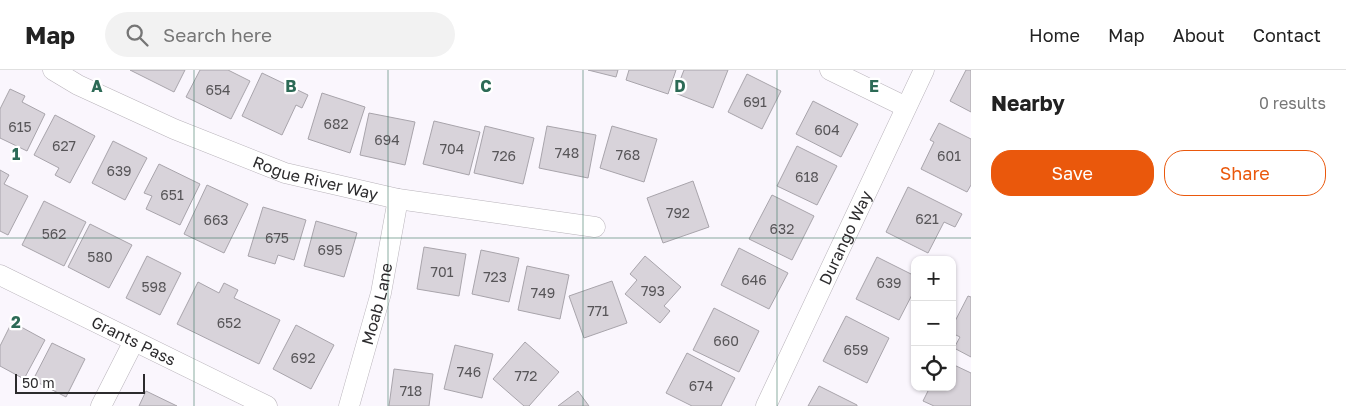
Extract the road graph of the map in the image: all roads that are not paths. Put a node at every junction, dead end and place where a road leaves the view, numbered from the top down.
1 (54, 70) edge
2 (830, 70) edge
3 (924, 70) edge
4 (906, 107) junction
5 (398, 199) junction
6 (596, 227) dead end
7 (0, 275) edge
8 (134, 341) junction
9 (101, 406) edge
10 (268, 406) edge
11 (349, 406) edge
12 (766, 406) edge

1 - 5 street, Rogue River Way
2 - 4 street
3 - 4 street, Durango Way
4 - 12 street, Durango Way
5 - 6 street, Rogue River Way
5 - 11 street, Moab Lane
7 - 8 street, Grants Pass
8 - 9 street
8 - 10 street, Grants Pass

